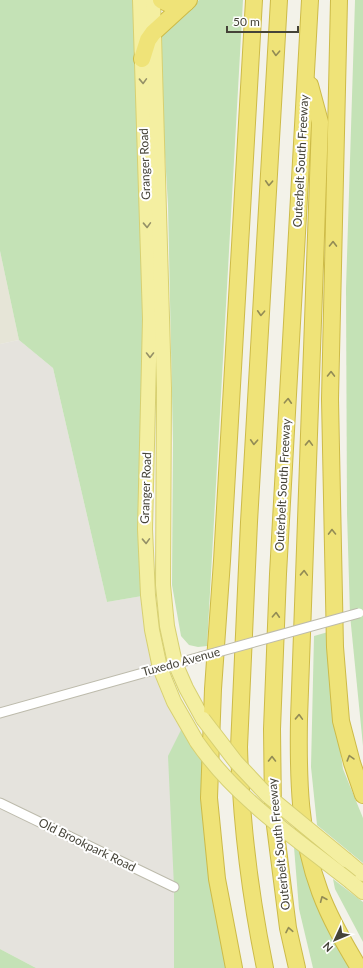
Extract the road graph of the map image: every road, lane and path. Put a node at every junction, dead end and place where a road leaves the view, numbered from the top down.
1 (140, 0) edge
2 (153, 0) edge
3 (161, 0) edge
4 (254, 0) edge
5 (279, 0) edge
6 (310, 0) edge
7 (339, 0) edge
8 (187, 1) edge
9 (153, 33) junction
10 (142, 59) junction
11 (306, 70) junction
12 (361, 612) edge
13 (175, 663) junction
14 (160, 668) junction
15 (0, 713) edge
16 (363, 795) edge
17 (0, 803) edge
18 (363, 874) edge
19 (174, 887) dead end
20 (363, 892) edge
21 (358, 965) edge
22 (234, 968) edge
23 (265, 968) edge
24 (297, 968) edge

1 - 10 main road, Granger Road
2 - 9 main road, Granger Road
3 - 8 highway
4 - 22 highway
5 -> 23 highway
6 - 11 highway, Outerbelt South Freeway
16 -> 7 highway
8 - 9 highway
9 - 10 highway
9 - 13 main road, Granger Road
10 -> 14 main road, Granger Road
21 -> 11 highway
24 -> 11 highway, Outerbelt South Freeway
12 - 13 street, Tuxedo Avenue, bridge
13 - 14 street, Tuxedo Avenue
13 - 18 main road, Granger Road, bridge
14 - 15 street, Tuxedo Avenue
14 - 20 main road, Granger Road, bridge
17 - 19 street, Old Brookpark Road

